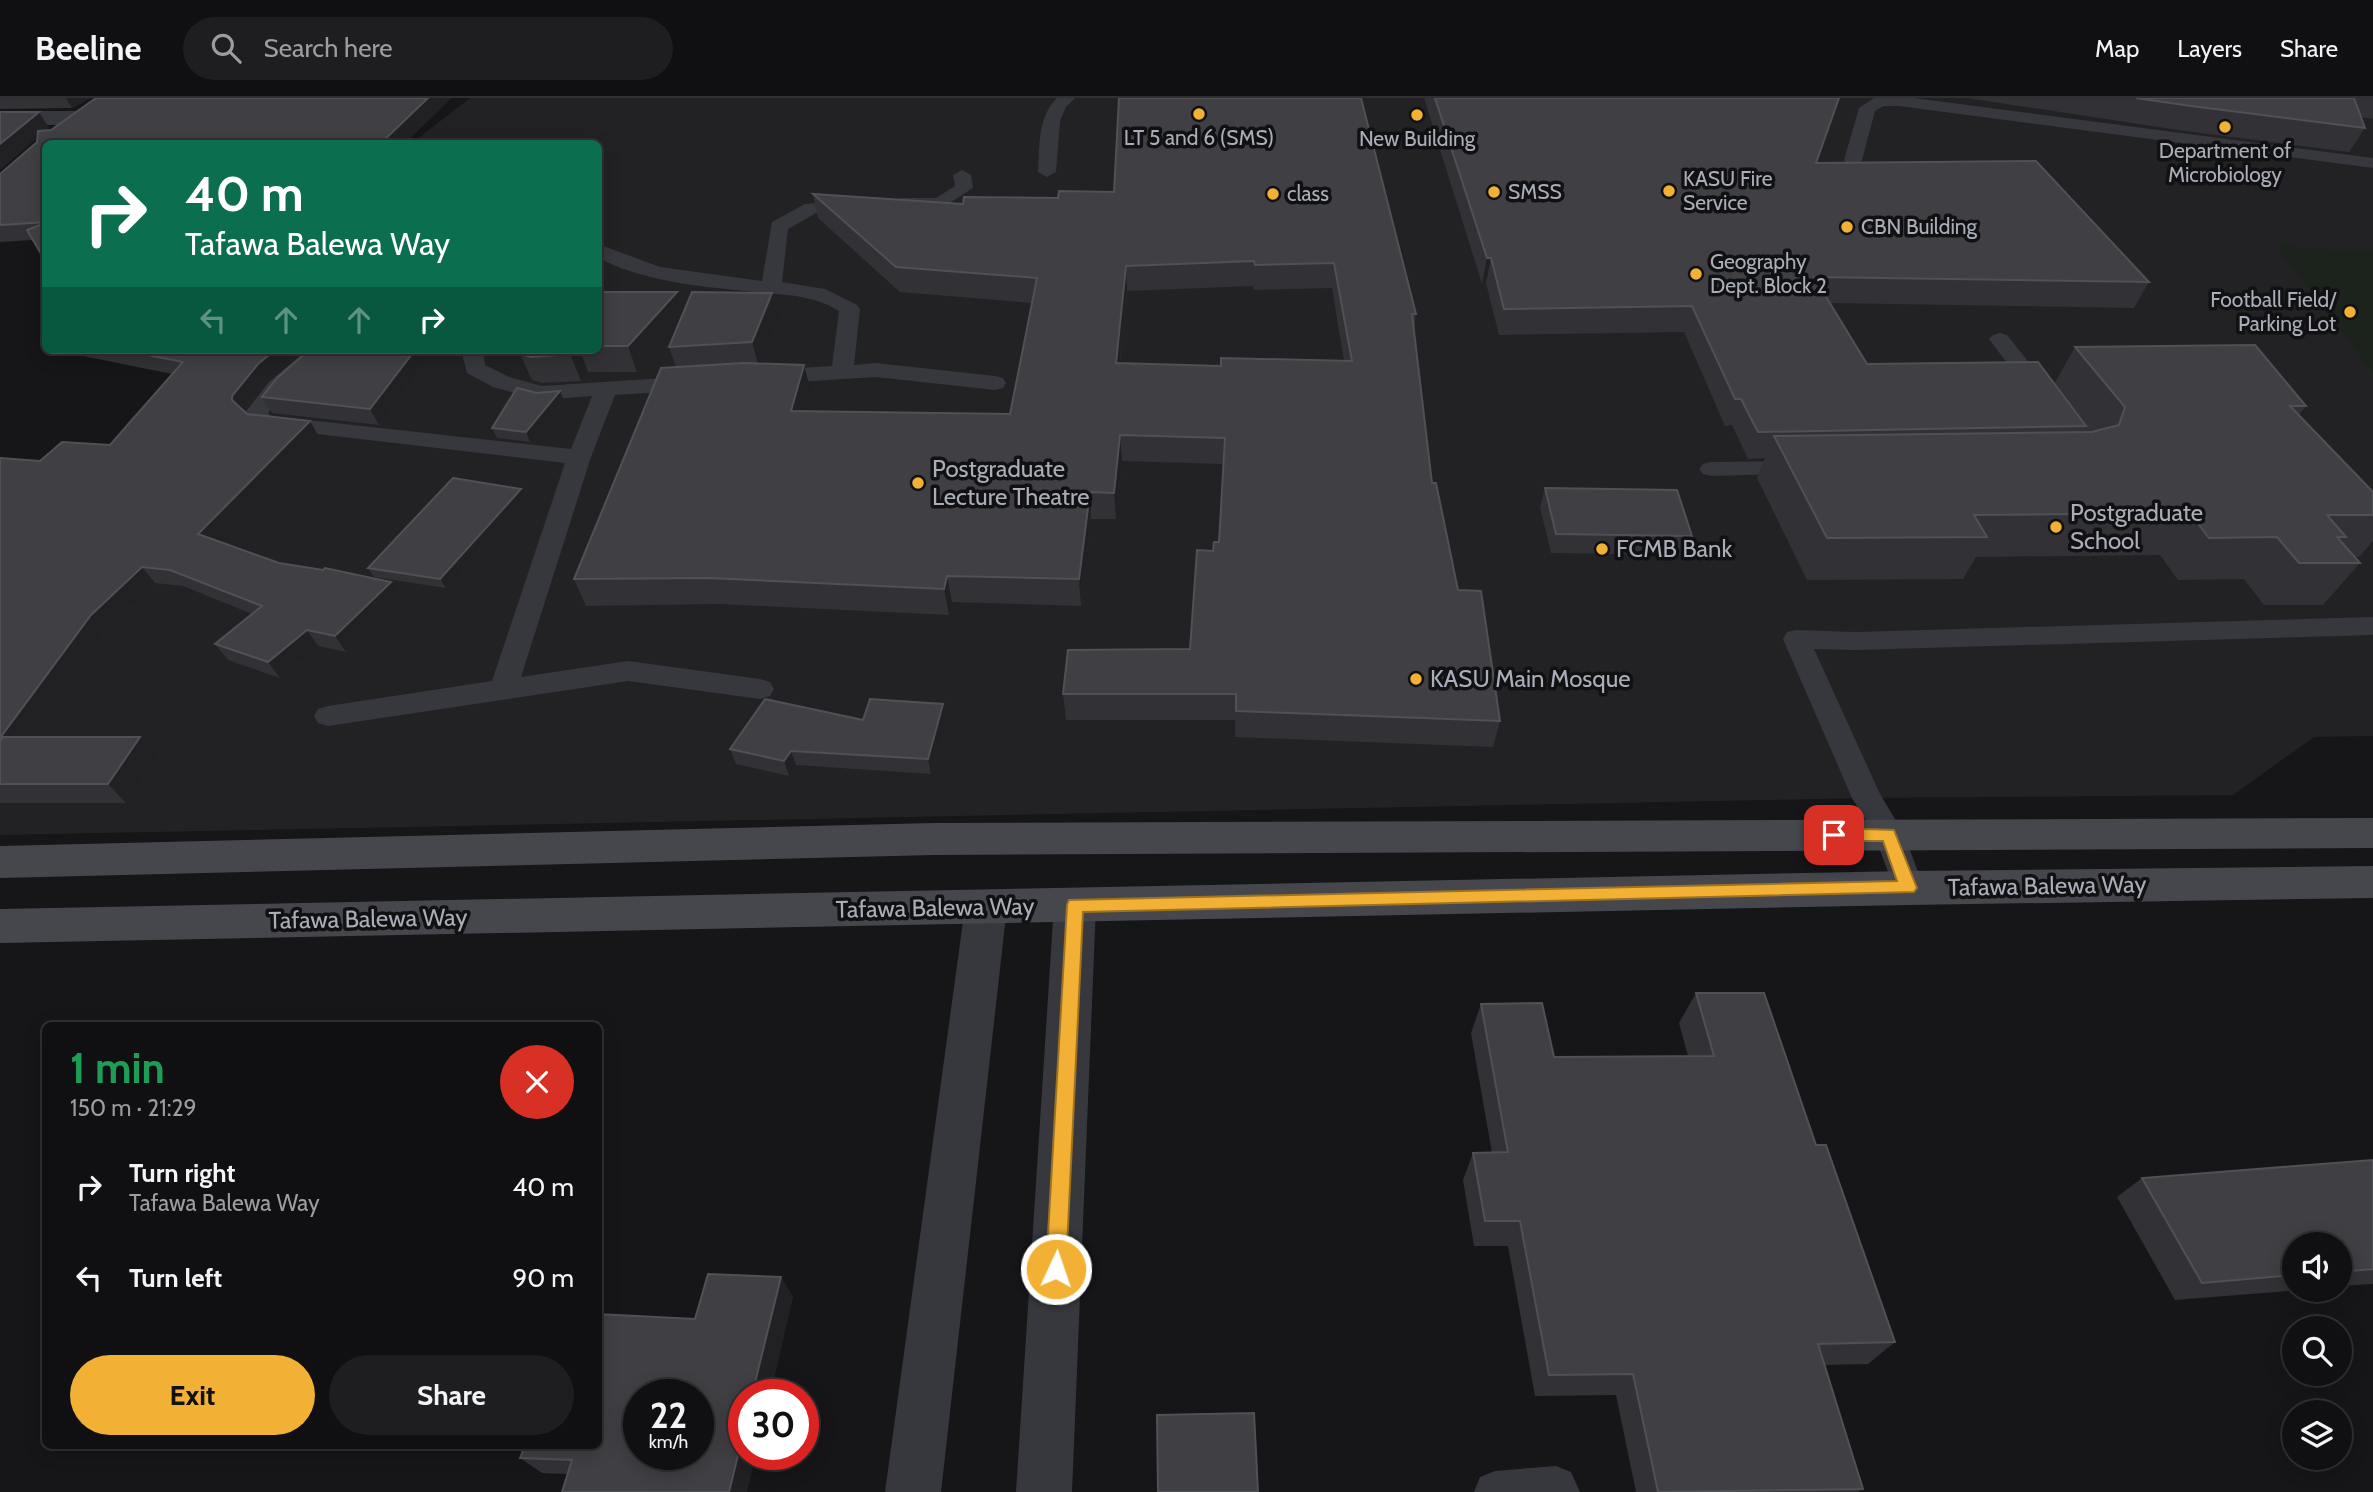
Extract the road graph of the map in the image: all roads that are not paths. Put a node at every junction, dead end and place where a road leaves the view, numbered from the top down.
1 (1067, 98) edge
2 (100, 104) edge
3 (0, 118) edge
4 (77, 118) junction
5 (52, 140) edge
6 (1853, 160) edge
7 (2373, 163) edge
8 (1047, 172) dead end
9 (962, 176) dead end
10 (602, 252) edge
11 (771, 288) junction
12 (2000, 339) dead end
13 (315, 354) edge
14 (473, 354) edge
15 (842, 372) junction
16 (742, 379) edge
17 (716, 381) edge
18 (995, 383) dead end
19 (606, 390) junction
20 (2060, 416) edge
21 (579, 457) junction
22 (1818, 468) edge
23 (1711, 469) dead end
24 (2373, 626) edge
25 (502, 690) junction
26 (760, 690) dead end
27 (328, 716) dead end
28 (2373, 832) edge
29 (1889, 834) junction
30 (0, 862) edge
31 (2373, 882) edge
32 (1908, 888) junction
33 (1075, 905) junction
34 (986, 907) junction
35 (0, 926) edge
36 (913, 1492) edge
37 (1044, 1492) edge
38 (1495, 1492) edge
39 (1559, 1492) edge

1 - 8 lane
2 - 4 street
3 - 4 street
4 - 5 street
6 - 7 lane
9 - 11 lane
10 - 11 lane
11 - 15 lane
12 - 20 lane
13 - 21 lane
14 - 19 lane
15 - 16 lane
15 - 18 lane
17 - 19 lane
19 - 21 lane
21 - 25 lane
22 - 23 lane
24 - 29 lane
25 - 26 lane
25 - 27 lane
28 - 29 main road, Tafawa Balewa Way
29 - 30 main road, Tafawa Balewa Way
29 - 32 lane
31 - 32 main road, Tafawa Balewa Way
32 - 33 main road, Tafawa Balewa Way
33 - 34 main road, Tafawa Balewa Way
33 - 37 street
34 - 35 main road, Tafawa Balewa Way
34 - 36 street
38 - 39 lane

